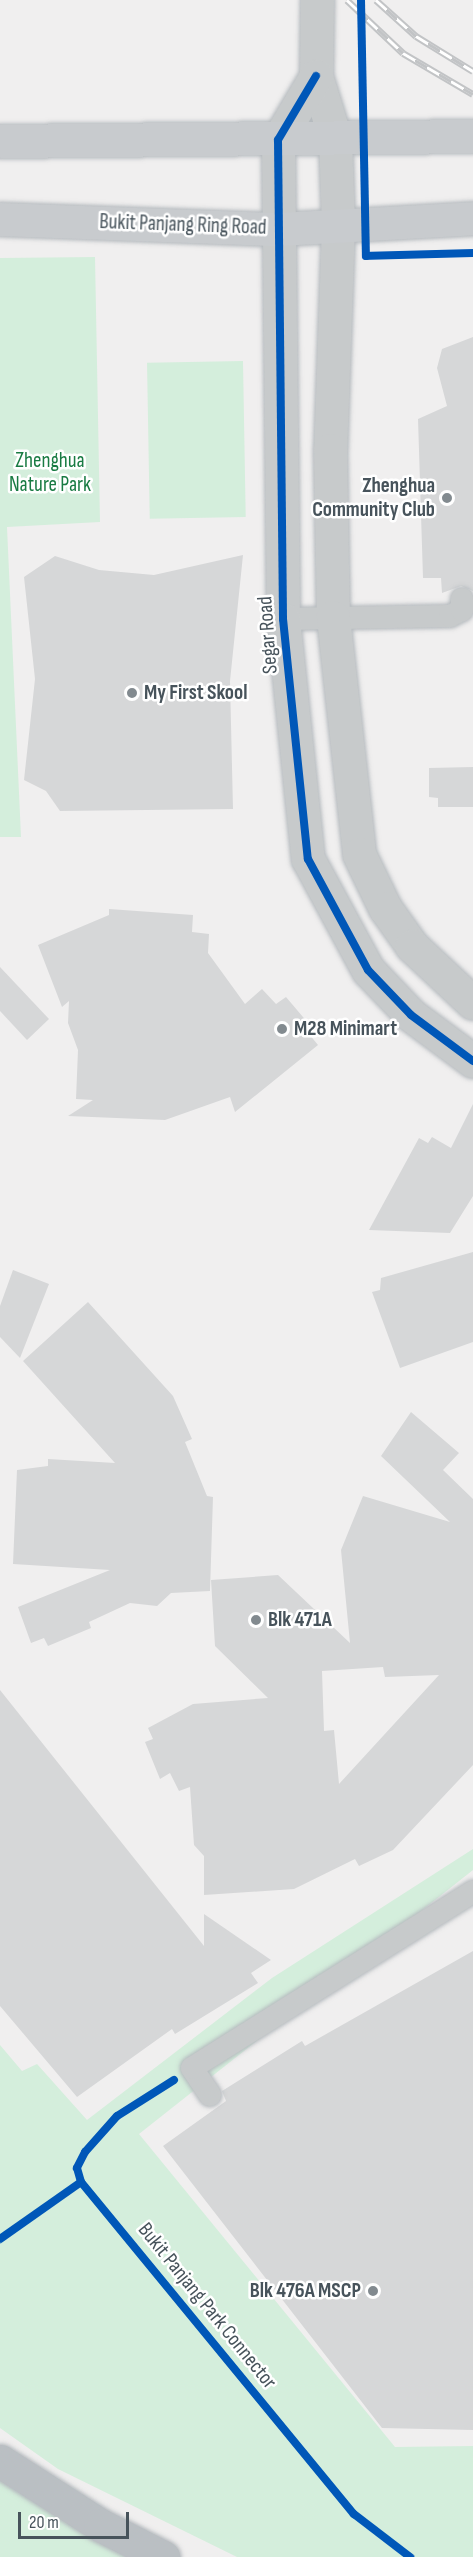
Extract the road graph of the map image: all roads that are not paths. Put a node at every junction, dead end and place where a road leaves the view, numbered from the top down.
1 (317, 0) edge
2 (316, 76) junction
3 (473, 136) edge
4 (335, 138) junction
5 (278, 140) junction
6 (0, 141) edge
7 (473, 218) edge
8 (0, 219) edge
9 (338, 226) junction
10 (279, 229) junction
11 (462, 599) dead end
12 (333, 616) junction
13 (283, 619) junction
14 (473, 1003) edge
15 (473, 1061) edge
16 (473, 1892) edge
17 (210, 2095) dead end
18 (0, 2461) edge
19 (163, 2557) edge

1 - 2 street
2 - 4 street
2 - 5 street
3 - 4 main road
4 - 5 main road
4 - 9 street
5 - 6 main road
5 - 10 street, Segar Road
7 - 9 main road, Bukit Panjang Ring Road
8 - 10 main road, Bukit Panjang Ring Road
9 - 10 main road, Bukit Panjang Ring Road
9 - 12 street
10 - 13 street, Segar Road
11 - 12 lane
12 - 13 lane
12 - 14 street
13 - 15 street, Segar Road
16 - 17 lane
18 - 19 highway

